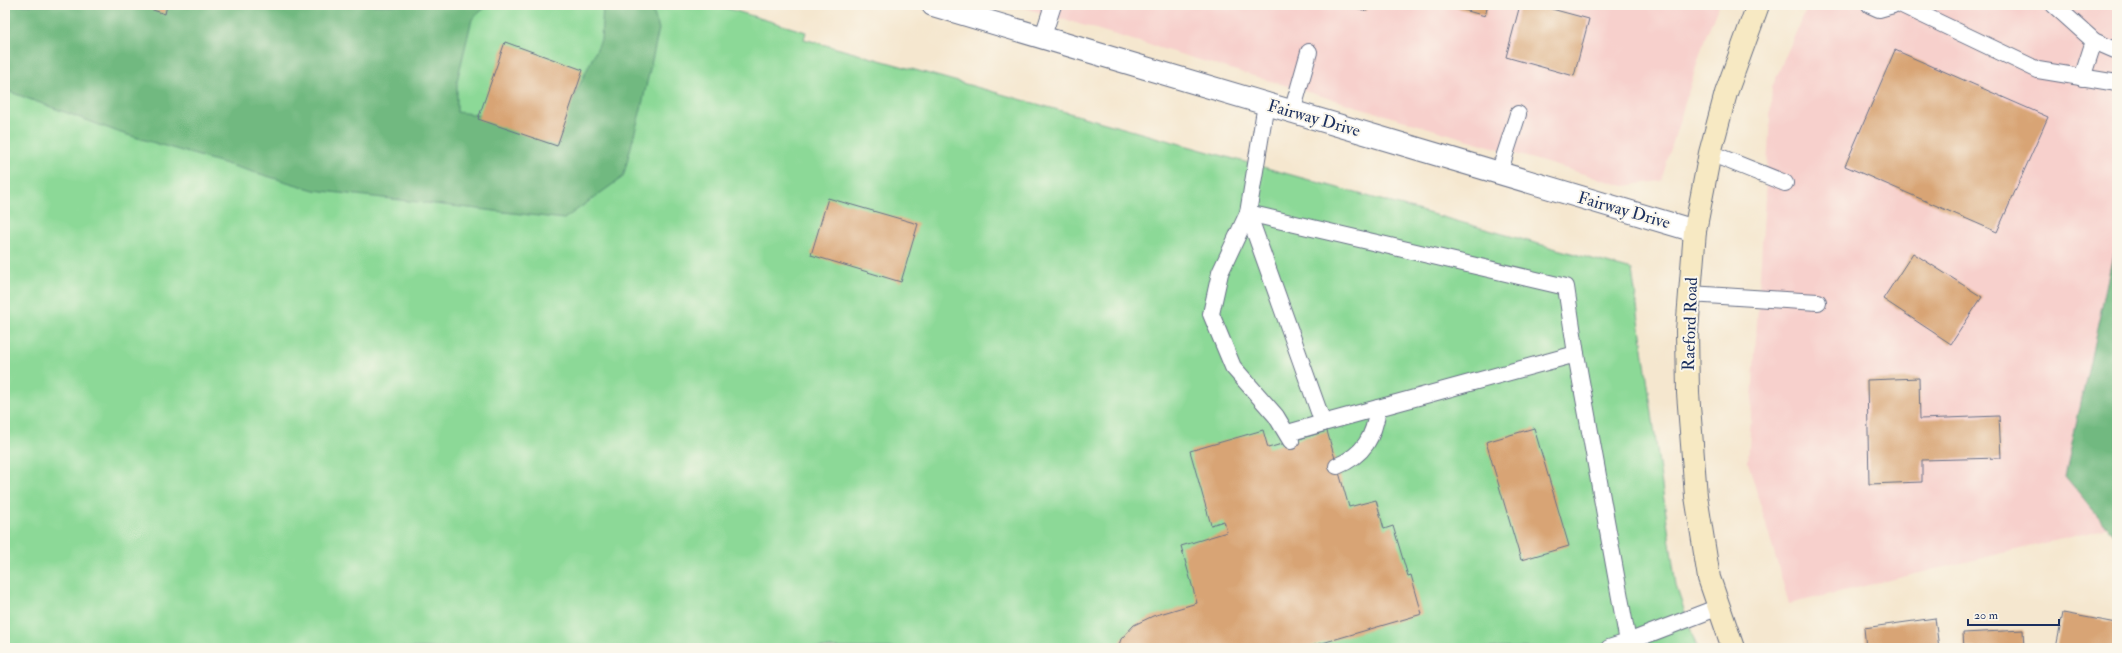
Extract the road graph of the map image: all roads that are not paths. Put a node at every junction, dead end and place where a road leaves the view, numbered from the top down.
1 (933, 5) edge
2 (1052, 5) edge
3 (1758, 5) edge
4 (1870, 5) edge
5 (1893, 5) edge
6 (1902, 5) edge
7 (2054, 5) edge
8 (1042, 39) junction
9 (2094, 41) junction
10 (2117, 51) edge
11 (1308, 52) dead end
12 (2082, 78) junction
13 (2117, 83) edge
14 (1266, 104) junction
15 (1292, 112) junction
16 (1518, 114) dead end
17 (1710, 153) junction
18 (1499, 173) junction
19 (1785, 183) dead end
20 (1248, 213) junction
21 (1695, 231) junction
22 (1690, 294) junction
23 (1818, 302) dead end
24 (1576, 354) junction
25 (1378, 408) junction
26 (1323, 423) junction
27 (1337, 466) dead end
28 (1719, 607) junction
29 (1628, 642) junction
30 (1609, 648) edge
31 (1733, 648) edge

1 - 8 street, Fairway Drive
2 - 8 lane
3 - 17 main road, Raeford Road
4 - 5 lane
6 - 12 lane
7 - 9 lane
8 - 14 street, Fairway Drive
9 - 10 lane
9 - 12 lane
11 - 15 lane
12 - 13 lane
14 - 15 street, Fairway Drive
14 - 20 lane
15 - 18 street, Fairway Drive
16 - 18 lane
17 - 19 lane
17 - 21 main road, Raeford Road
18 - 21 street, Fairway Drive
20 - 24 lane
20 - 26 lane
20 - 26 lane
21 - 22 main road, Raeford Road
22 - 23 lane
22 - 28 main road, Raeford Road
24 - 25 lane
24 - 29 lane
25 - 26 lane
25 - 27 lane
28 - 29 lane
28 - 31 main road, Raeford Road
29 - 30 lane

